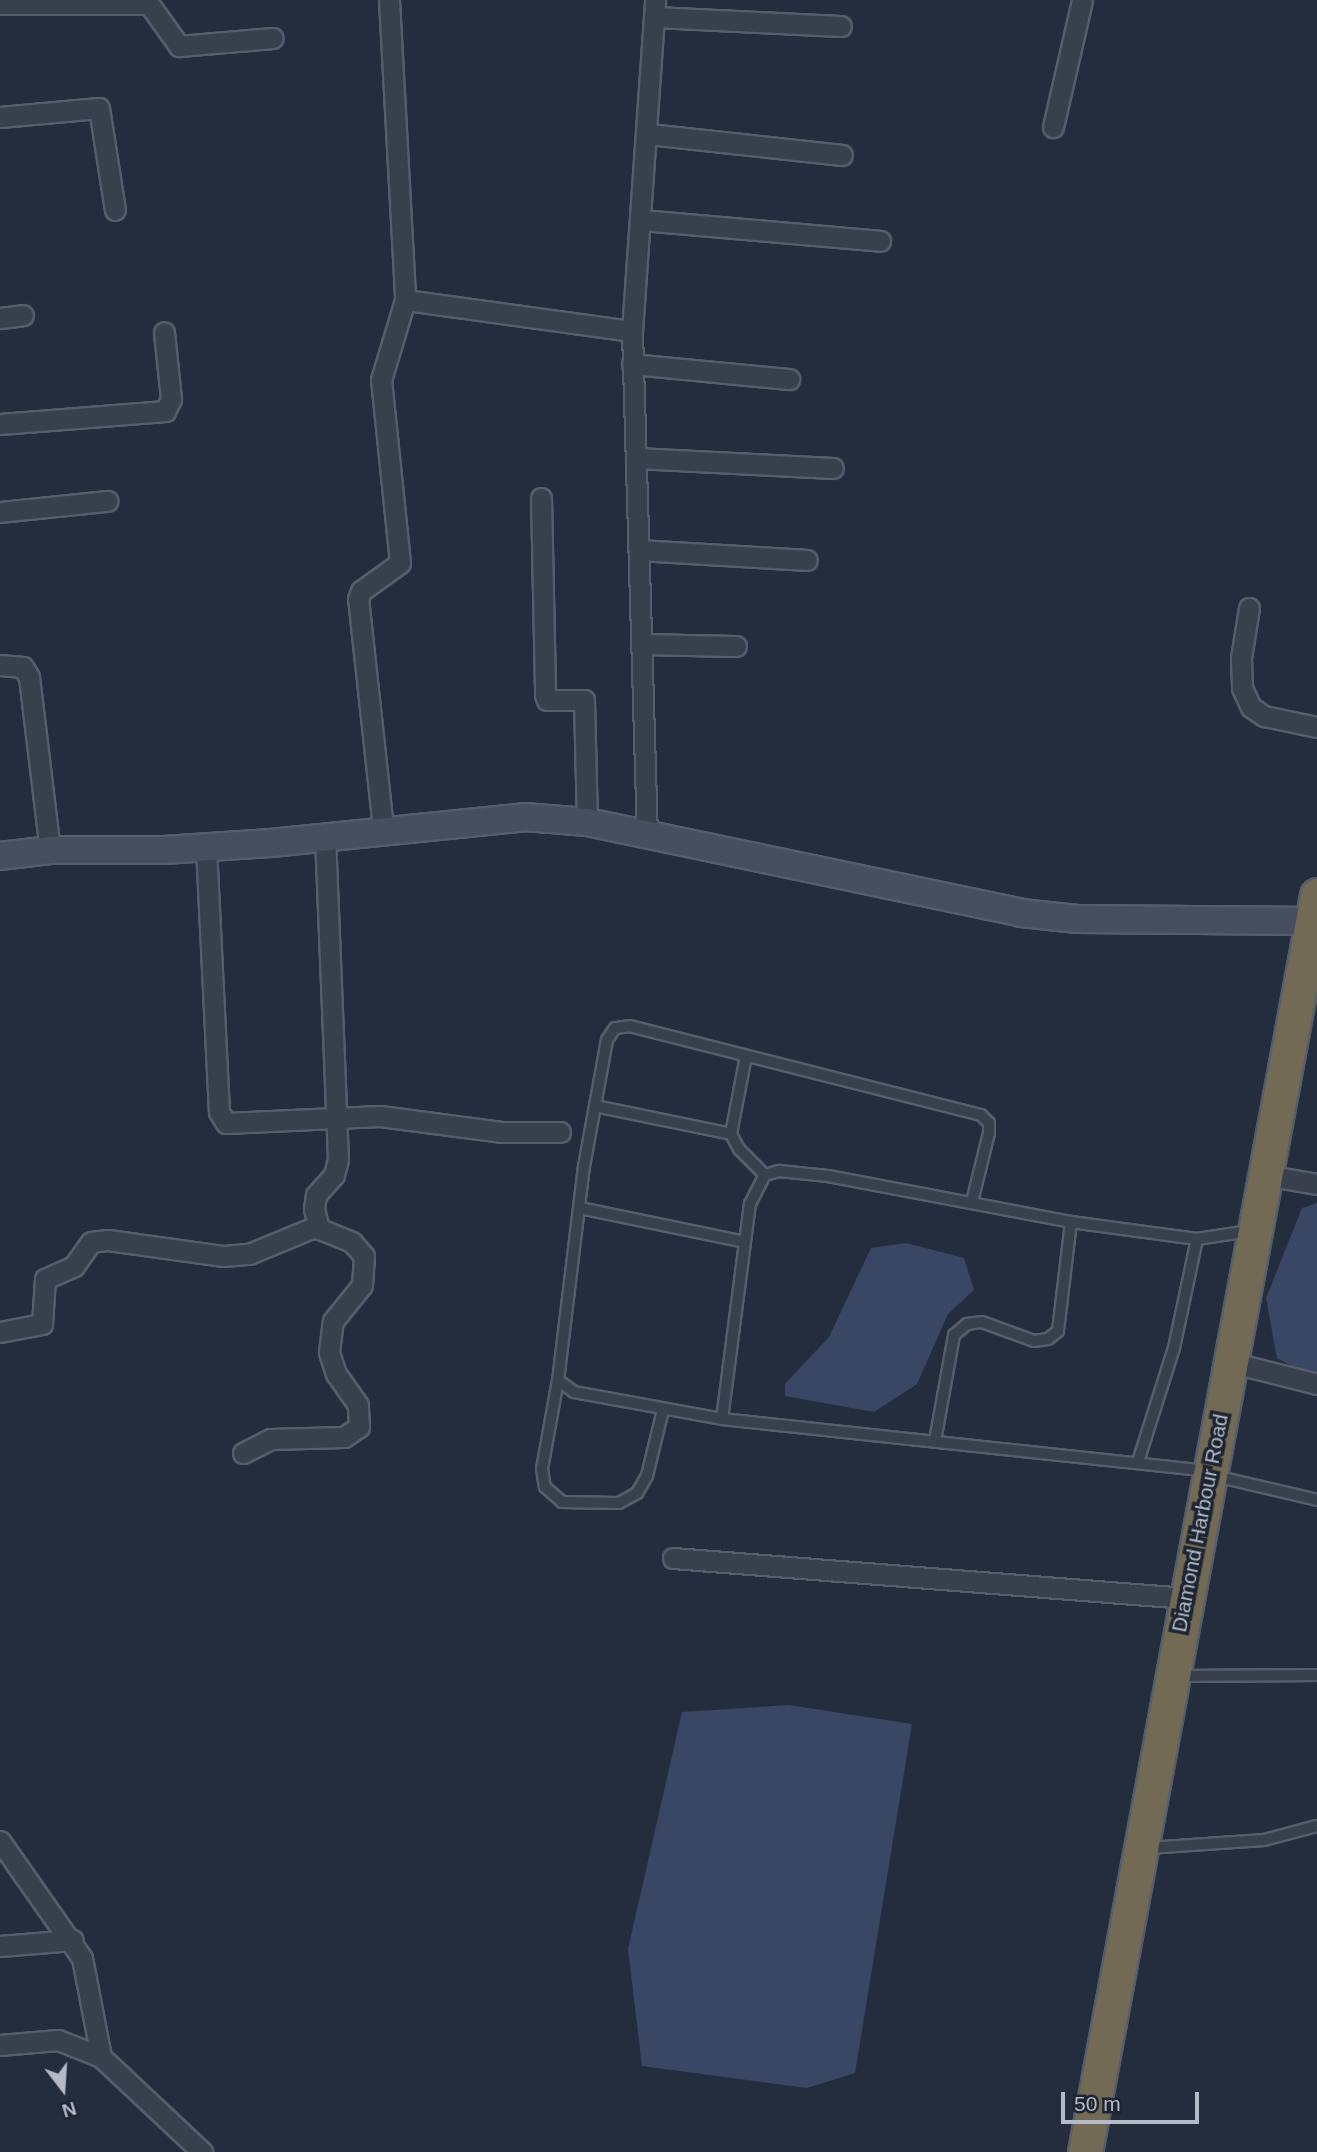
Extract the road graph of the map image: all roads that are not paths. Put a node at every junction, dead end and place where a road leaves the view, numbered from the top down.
1 (389, 0) edge
2 (1082, 0) edge
3 (0, 4) edge
4 (654, 9) edge
5 (841, 26) dead end
6 (273, 38) dead end
7 (0, 117) edge
8 (1053, 127) dead end
9 (649, 134) junction
10 (842, 155) dead end
11 (115, 210) dead end
12 (642, 220) junction
13 (880, 242) dead end
14 (405, 300) junction
15 (23, 315) dead end
16 (0, 318) edge
17 (632, 331) junction
18 (164, 332) dead end
19 (632, 363) junction
20 (789, 379) dead end
21 (0, 424) edge
22 (636, 458) junction
23 (833, 468) dead end
24 (541, 498) dead end
25 (107, 501) dead end
26 (0, 512) edge
27 (639, 550) junction
28 (807, 560) dead end
29 (1249, 608) dead end
30 (641, 645) junction
31 (736, 646) dead end
32 (0, 665) edge
33 (1317, 727) edge
34 (587, 822) junction
35 (383, 828) junction
36 (325, 835) junction
37 (647, 835) junction
38 (206, 847) junction
39 (50, 850) junction
40 (0, 856) edge
41 (1315, 908) edge
42 (746, 1056) junction
43 (595, 1107) junction
44 (337, 1120) junction
45 (560, 1132) dead end
46 (732, 1134) junction
47 (765, 1175) junction
48 (1265, 1175) junction
49 (1317, 1184) edge
50 (972, 1202) junction
51 (580, 1208) junction
52 (1071, 1222) junction
53 (317, 1226) junction
54 (1254, 1230) junction
55 (1197, 1239) junction
56 (745, 1242) junction
57 (0, 1332) edge
58 (1230, 1362) junction
59 (558, 1380) junction
60 (1317, 1384) edge
61 (663, 1410) junction
62 (722, 1419) junction
63 (936, 1441) junction
64 (243, 1453) dead end
65 (1138, 1462) junction
66 (1210, 1473) junction
67 (1317, 1500) edge
68 (673, 1558) dead end
69 (1186, 1598) junction
70 (1317, 1675) edge
71 (1171, 1676) junction
72 (1317, 1826) edge
73 (0, 1841) edge
74 (1140, 1848) junction
75 (73, 1940) junction
76 (0, 1946) edge
77 (0, 2045) edge
78 (101, 2057) junction
79 (202, 2152) edge
80 (1085, 2152) edge

1 - 14 street
2 - 8 street
3 - 6 street
4 - 5 street
4 - 9 street
7 - 11 street
9 - 10 street
9 - 12 street
12 - 13 street
12 - 17 street
14 - 17 street
14 - 35 street
15 - 16 street
17 - 19 street
18 - 21 street
19 - 20 street
19 - 22 street
22 - 23 street
22 - 27 street
24 - 34 street
25 - 26 street
27 - 28 street
27 - 30 street
29 - 33 street
30 - 31 street
30 - 37 street
32 - 39 street
34 - 35 main road
34 - 37 main road
35 - 36 main road
36 - 38 main road
36 - 44 street
37 - 41 main road
38 - 39 main road
38 - 44 street
39 - 40 main road
41 - 48 highway, Diamond Harbour Road
42 - 43 lane
42 - 46 lane
42 - 50 lane
43 - 46 lane
43 - 51 lane
44 - 45 street
44 - 53 street
46 - 47 lane
47 - 50 lane
47 - 56 lane
48 - 49 street
48 - 54 highway, Diamond Harbour Road
50 - 52 lane
51 - 56 lane
51 - 59 lane
52 - 55 lane
52 - 63 lane
53 - 57 street
53 - 64 street
54 - 55 lane
54 - 58 highway, Diamond Harbour Road
55 - 65 lane
56 - 62 lane
58 - 60 street
58 - 66 highway, Diamond Harbour Road
59 - 61 lane
59 - 61 lane
61 - 62 lane
62 - 63 lane
63 - 65 lane
65 - 66 lane
66 - 67 lane
66 - 69 highway, Diamond Harbour Road
68 - 69 street
69 - 71 highway, Diamond Harbour Road
70 - 71 lane
71 - 74 highway, Diamond Harbour Road
72 - 74 lane
73 - 75 street
74 - 80 highway, Diamond Harbour Road
75 - 76 street
75 - 78 street
77 - 78 street
78 - 79 street

